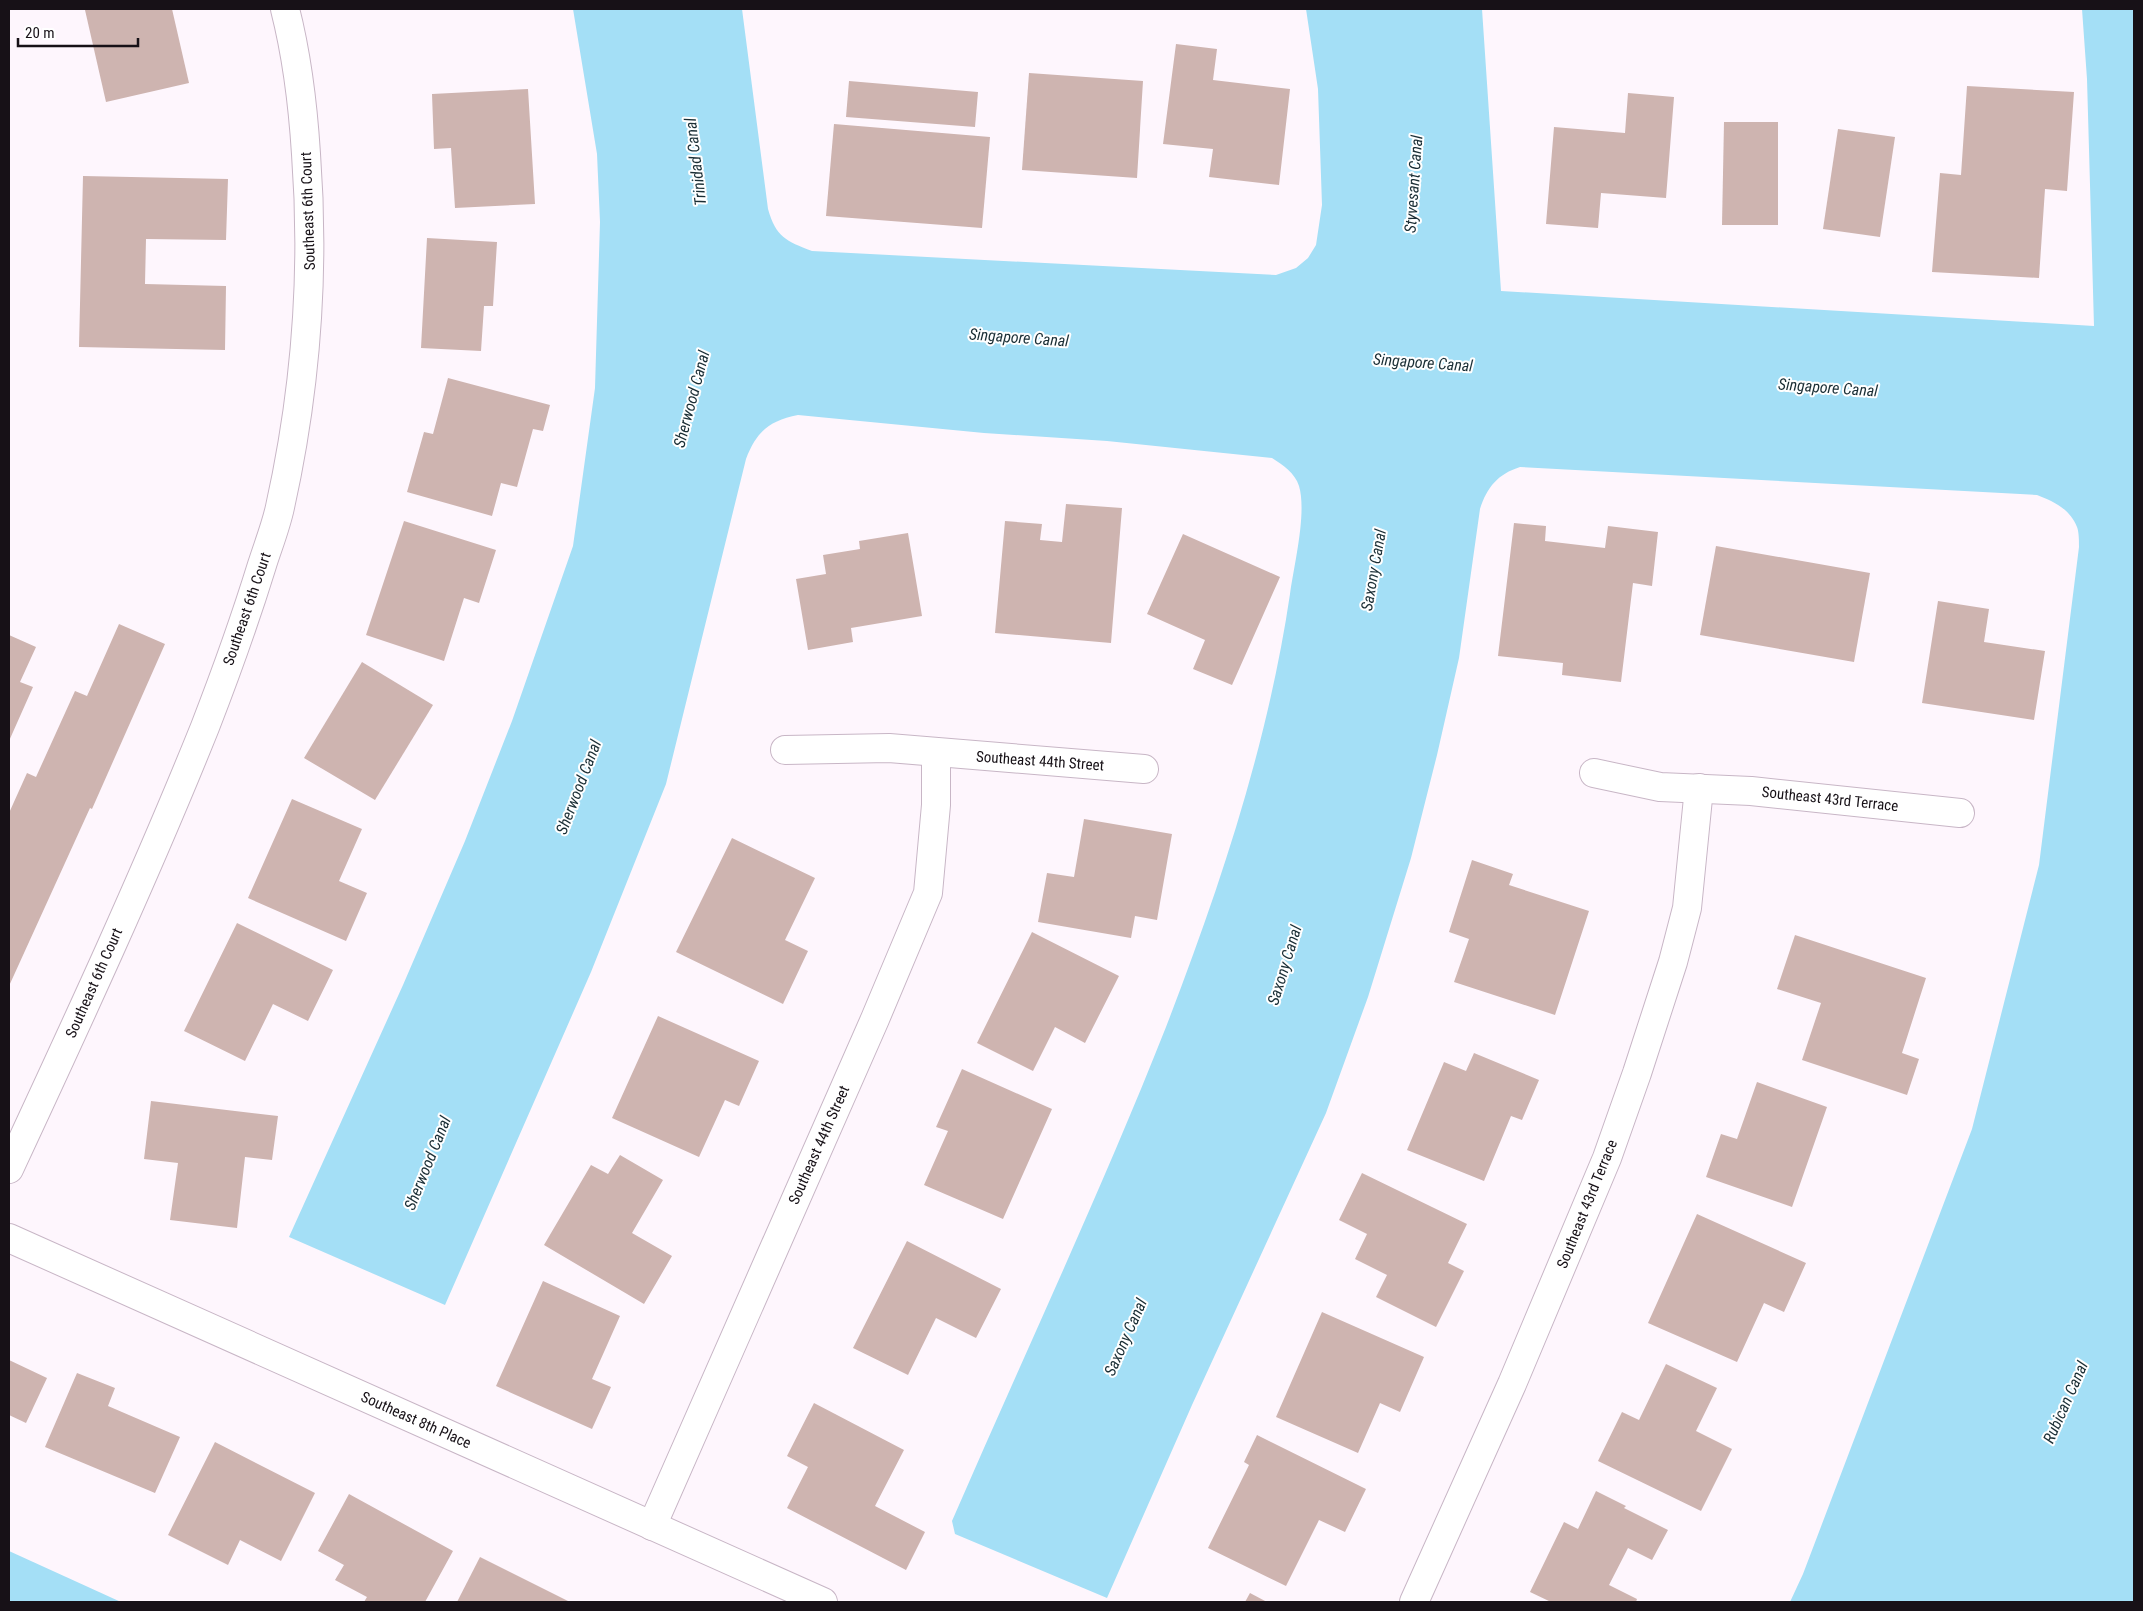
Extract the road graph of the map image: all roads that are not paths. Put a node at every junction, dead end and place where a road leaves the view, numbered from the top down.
1 (285, 9) edge
2 (785, 750) dead end
3 (936, 753) junction
4 (1144, 769) dead end
5 (1594, 773) dead end
6 (1699, 788) junction
7 (1960, 813) dead end
8 (9, 1169) edge
9 (9, 1238) edge
10 (652, 1526) junction
11 (823, 1602) edge
12 (1414, 1602) edge

1 - 8 street, Southeast 6th Court
2 - 3 street, Southeast 44th Street
3 - 4 street, Southeast 44th Street
3 - 10 street, Southeast 44th Street
5 - 6 street, Southeast 43rd Terrace
6 - 7 street, Southeast 43rd Terrace
6 - 12 street, Southeast 43rd Terrace
9 - 10 street, Southeast 8th Place
10 - 11 street, Southeast 8th Place

